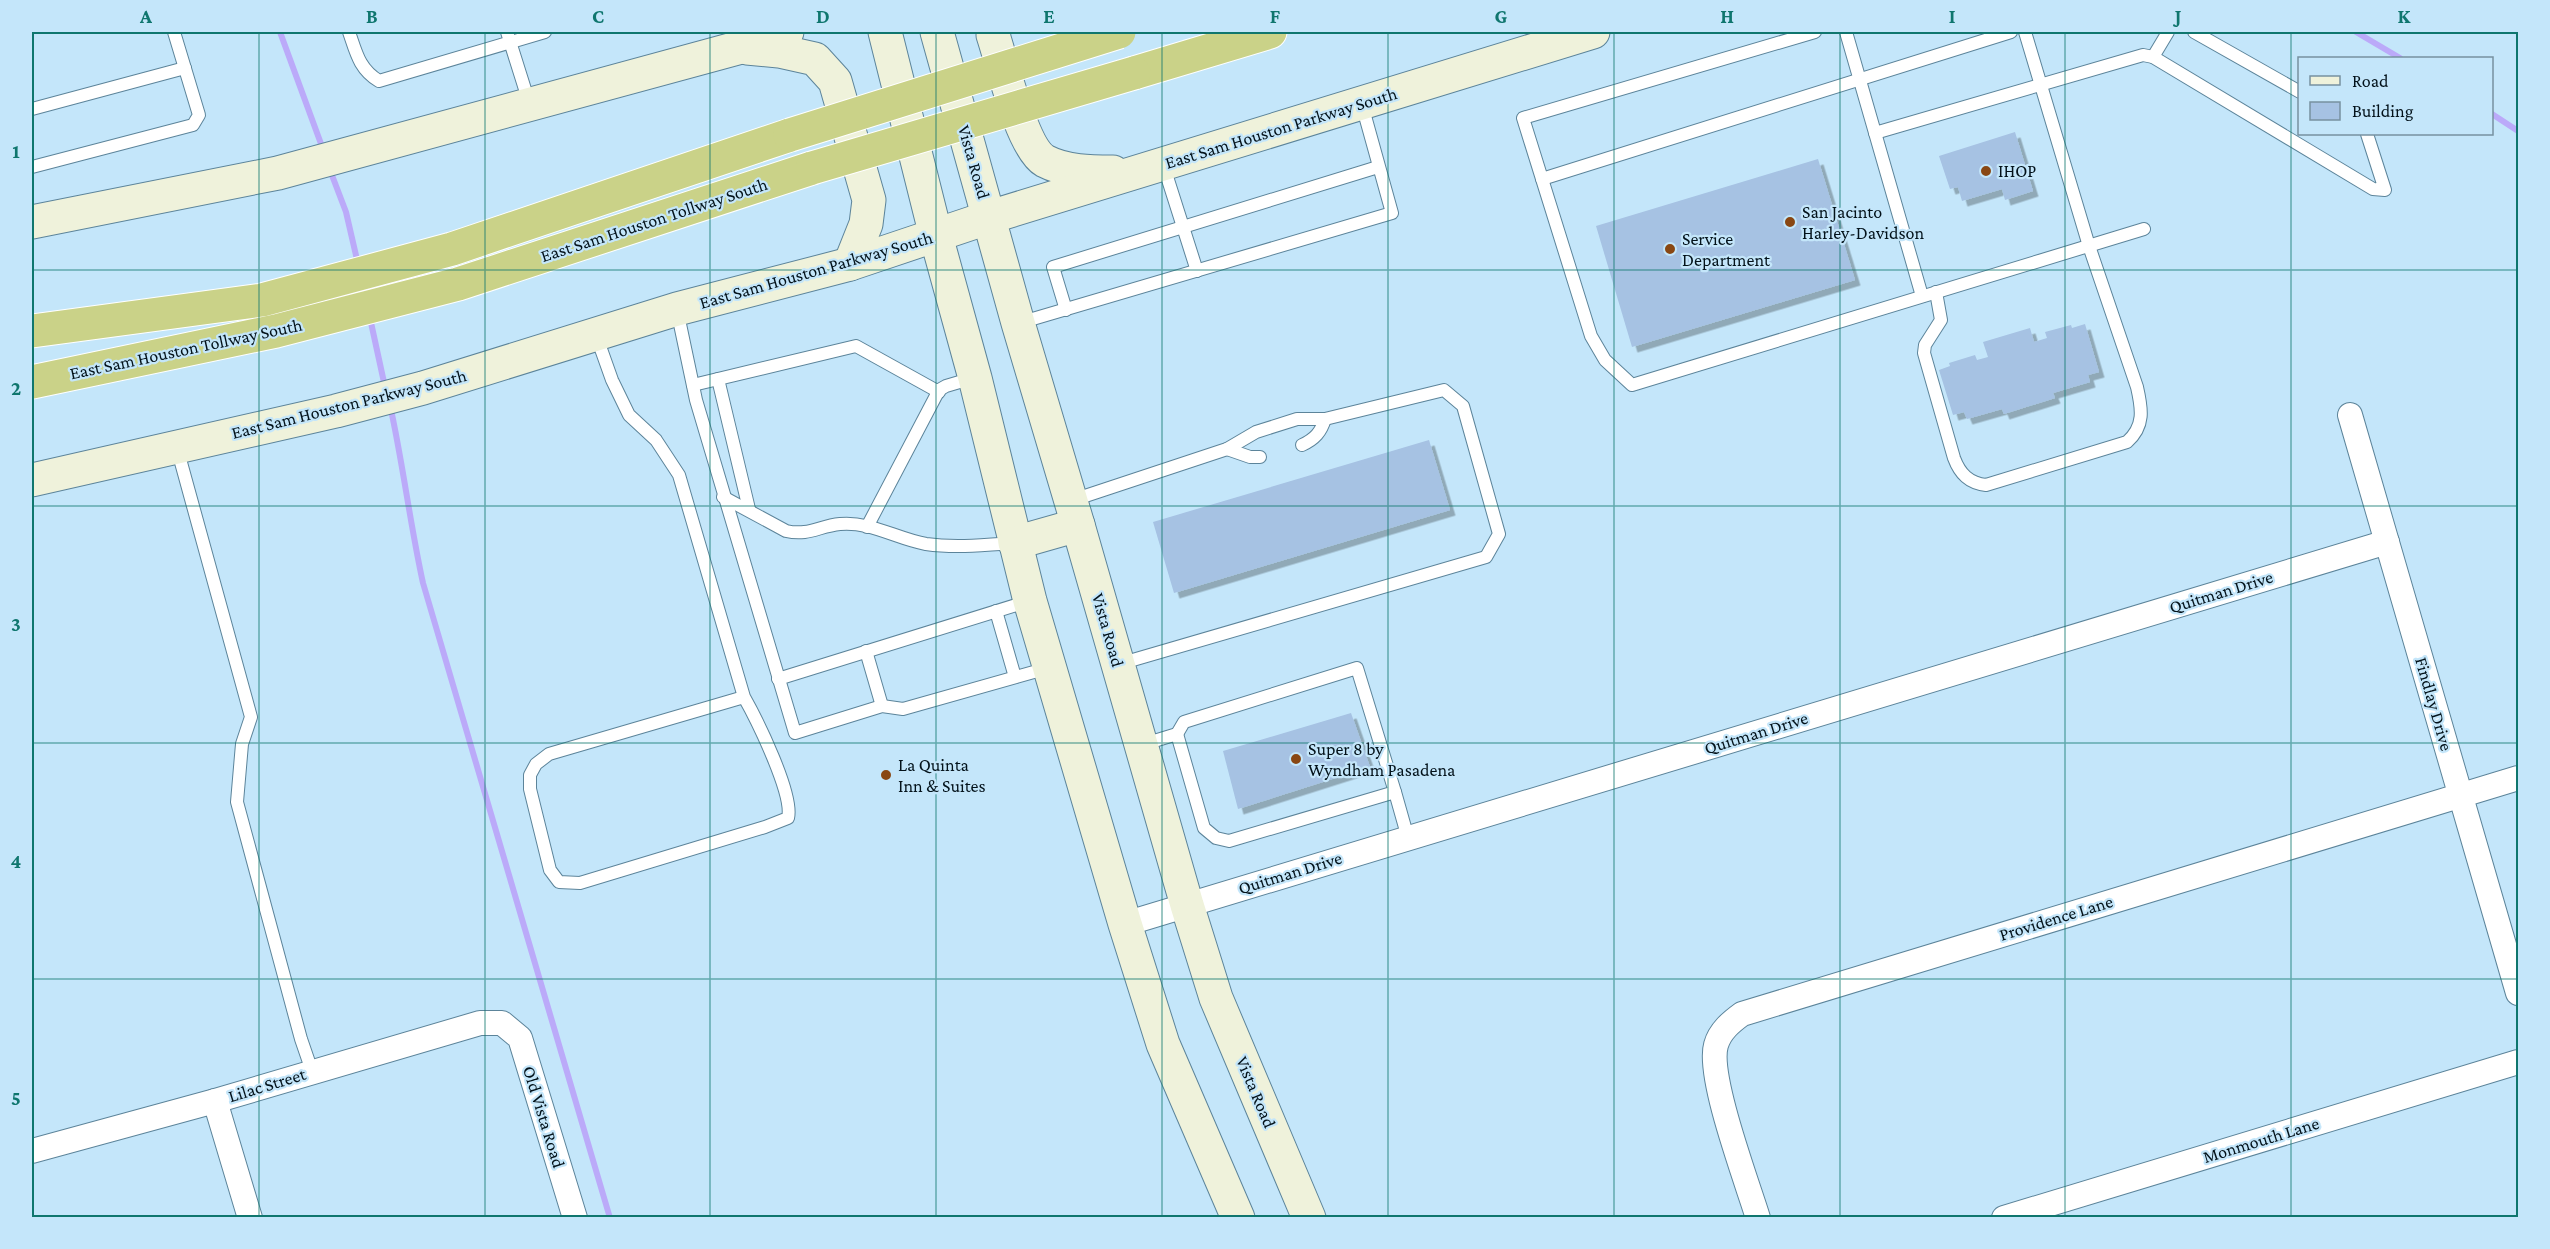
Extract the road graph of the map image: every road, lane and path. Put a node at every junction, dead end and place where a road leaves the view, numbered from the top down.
1 (174, 32) edge
2 (349, 32) edge
3 (545, 32) edge
4 (787, 32) edge
5 (885, 32) edge
6 (937, 32) edge
7 (994, 32) edge
8 (1121, 32) edge
9 (1270, 32) edge
10 (1593, 32) edge
11 (1815, 32) edge
12 (1845, 32) edge
13 (2011, 32) edge
14 (2025, 32) edge
15 (2168, 32) edge
16 (2194, 32) edge
17 (509, 37) edge
18 (741, 48) junction
19 (2153, 57) junction
20 (185, 68) junction
21 (1859, 79) junction
22 (2041, 85) junction
23 (2298, 91) edge
24 (1362, 104) junction
25 (529, 105) junction
26 (32, 109) edge
27 (1875, 133) junction
28 (2367, 135) edge
29 (32, 167) edge
30 (1378, 167) junction
31 (1149, 168) junction
32 (1542, 179) junction
33 (990, 217) junction
34 (32, 222) edge
35 (1183, 227) junction
36 (2144, 229) dead end
37 (936, 236) junction
38 (2089, 246) junction
39 (850, 264) junction
40 (1197, 271) junction
41 (1936, 292) junction
42 (1922, 296) junction
43 (677, 309) junction
44 (1066, 310) junction
45 (1018, 323) junction
46 (32, 331) edge
47 (596, 334) junction
48 (975, 378) junction
49 (718, 379) junction
50 (32, 382) edge
51 (693, 385) junction
52 (939, 392) junction
53 (2349, 416) dead end
54 (1325, 419) junction
55 (1302, 445) dead end
56 (177, 447) junction
57 (1227, 449) junction
58 (1260, 457) dead end
59 (32, 480) edge
60 (723, 497) junction
61 (749, 509) junction
62 (1075, 513) junction
63 (867, 527) junction
64 (2387, 542) junction
65 (1015, 543) junction
66 (1030, 601) junction
67 (996, 611) junction
68 (866, 651) junction
69 (1118, 664) junction
70 (1049, 668) junction
71 (1016, 677) junction
72 (778, 679) junction
73 (744, 698) junction
74 (882, 706) junction
75 (1177, 734) junction
76 (1141, 745) junction
77 (2518, 778) edge
78 (1395, 792) junction
79 (2461, 795) junction
80 (1408, 838) junction
81 (1186, 905) junction
82 (1125, 924) junction
83 (2518, 993) edge
84 (502, 1023) joint
85 (2518, 1062) edge
86 (312, 1071) junction
87 (215, 1101) junction
88 (32, 1151) edge
89 (250, 1218) edge
90 (574, 1218) edge
91 (1238, 1218) edge
92 (1309, 1218) edge
93 (1758, 1218) edge
94 (2004, 1218) edge

1 - 20 lane
2 - 17 lane
3 - 17 lane
4 - 18 main road
5 - 37 main road
6 - 33 main road, Vista Road
7 - 31 main road
8 - 46 highway, East Sam Houston Tollway South, bridge
9 - 50 highway, East Sam Houston Tollway South, bridge
10 - 24 main road, East Sam Houston Parkway South
11 - 32 lane
12 - 21 lane
13 - 21 lane
14 - 22 lane
15 - 19 lane
16 - 23 lane
17 - 25 lane
18 - 25 main road
18 - 39 main road
19 - 22 lane
19 - 28 lane
20 - 26 lane
20 - 29 lane
21 - 27 lane
21 - 32 lane
22 - 27 lane
22 - 38 lane
24 - 30 lane
24 - 31 main road, East Sam Houston Parkway South
25 - 34 main road
27 - 42 lane
30 - 35 lane
30 - 40 lane
31 - 33 main road, East Sam Houston Parkway South
31 - 35 lane
32 - 42 lane
33 - 37 main road, East Sam Houston Parkway South
33 - 45 main road, Vista Road
35 - 40 lane
35 - 44 lane
36 - 38 lane
37 - 39 main road, East Sam Houston Parkway South
37 - 48 main road
38 - 41 lane
38 - 41 lane
39 - 43 main road, East Sam Houston Parkway South
40 - 44 lane
41 - 42 lane
43 - 47 main road, East Sam Houston Parkway South
43 - 51 lane
44 - 45 lane
45 - 62 main road, Vista Road
47 - 56 main road, East Sam Houston Parkway South
47 - 73 lane
48 - 52 lane
48 - 65 main road
49 - 51 lane
49 - 52 lane
49 - 61 lane
51 - 60 lane
52 - 63 lane
53 - 64 street, Findlay Drive
54 - 55 lane
54 - 57 lane
54 - 69 lane
56 - 59 main road, East Sam Houston Parkway South
56 - 86 lane
57 - 58 lane
57 - 62 lane
60 - 61 lane
60 - 72 lane
61 - 63 lane
62 - 65 main road
62 - 69 main road, Vista Road
63 - 65 lane
64 - 79 street, Findlay Drive
64 - 80 street, Quitman Drive
65 - 66 main road
66 - 67 lane
66 - 70 main road
67 - 68 lane
67 - 71 lane
68 - 72 lane
68 - 74 lane
69 - 76 main road, Vista Road
70 - 71 lane
70 - 82 main road
71 - 74 lane
72 - 74 lane
73 - 73 lane
75 - 76 lane
75 - 78 lane
75 - 78 lane
76 - 81 main road, Vista Road
77 - 79 street, Providence Lane
78 - 80 lane
79 - 83 street, Findlay Drive
79 - 93 street, Providence Lane
80 - 81 street, Quitman Drive
81 - 82 street, Quitman Drive
81 - 92 main road, Vista Road
82 - 91 main road
84 - 86 street, Lilac Street
84 - 90 street, Old Vista Road
85 - 94 street, Monmouth Lane
86 - 87 street, Lilac Street
87 - 88 street, Lilac Street
87 - 89 street

